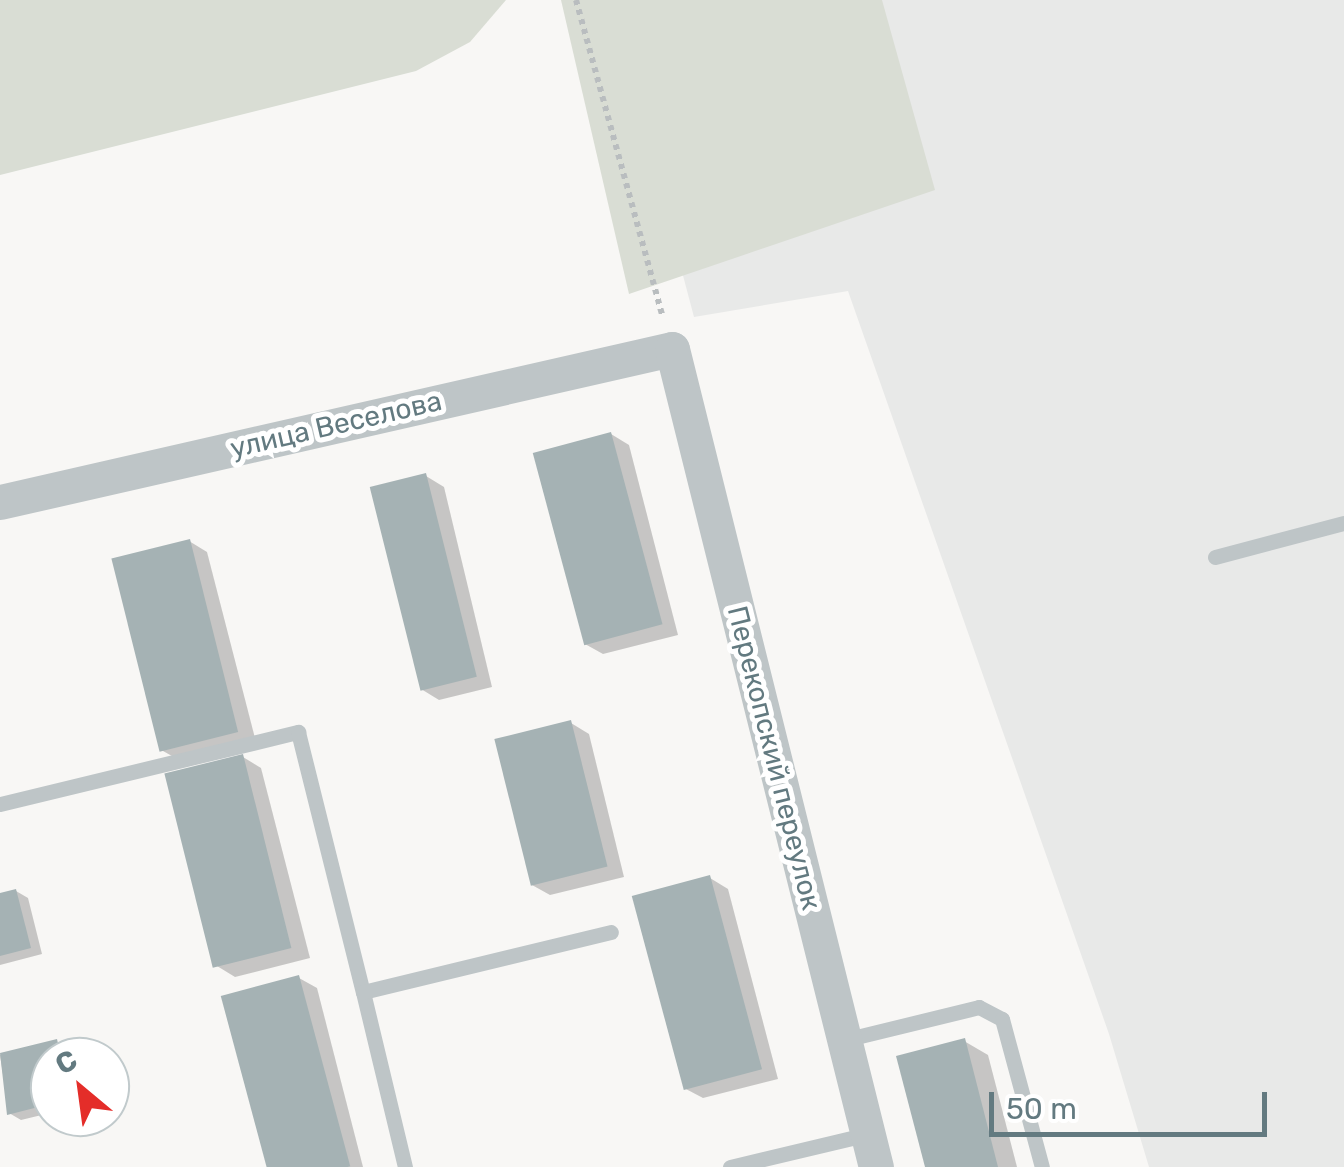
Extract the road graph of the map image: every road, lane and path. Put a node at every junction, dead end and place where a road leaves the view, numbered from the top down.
1 (576, 0) edge
2 (672, 349) junction
3 (0, 502) edge
4 (1344, 523) edge
5 (1215, 557) dead end
6 (0, 804) edge
7 (611, 932) dead end
8 (363, 992) junction
9 (844, 1040) junction
10 (872, 1151) edge
11 (405, 1167) edge
12 (730, 1167) edge
13 (1042, 1167) edge

1 - 2 path
2 - 3 street, улица Веселова
2 - 9 street, Перекопский переулок
4 - 5 lane
6 - 8 lane
7 - 8 lane
8 - 11 lane
9 - 10 street, Перекопский переулок
9 - 13 lane
10 - 12 lane

